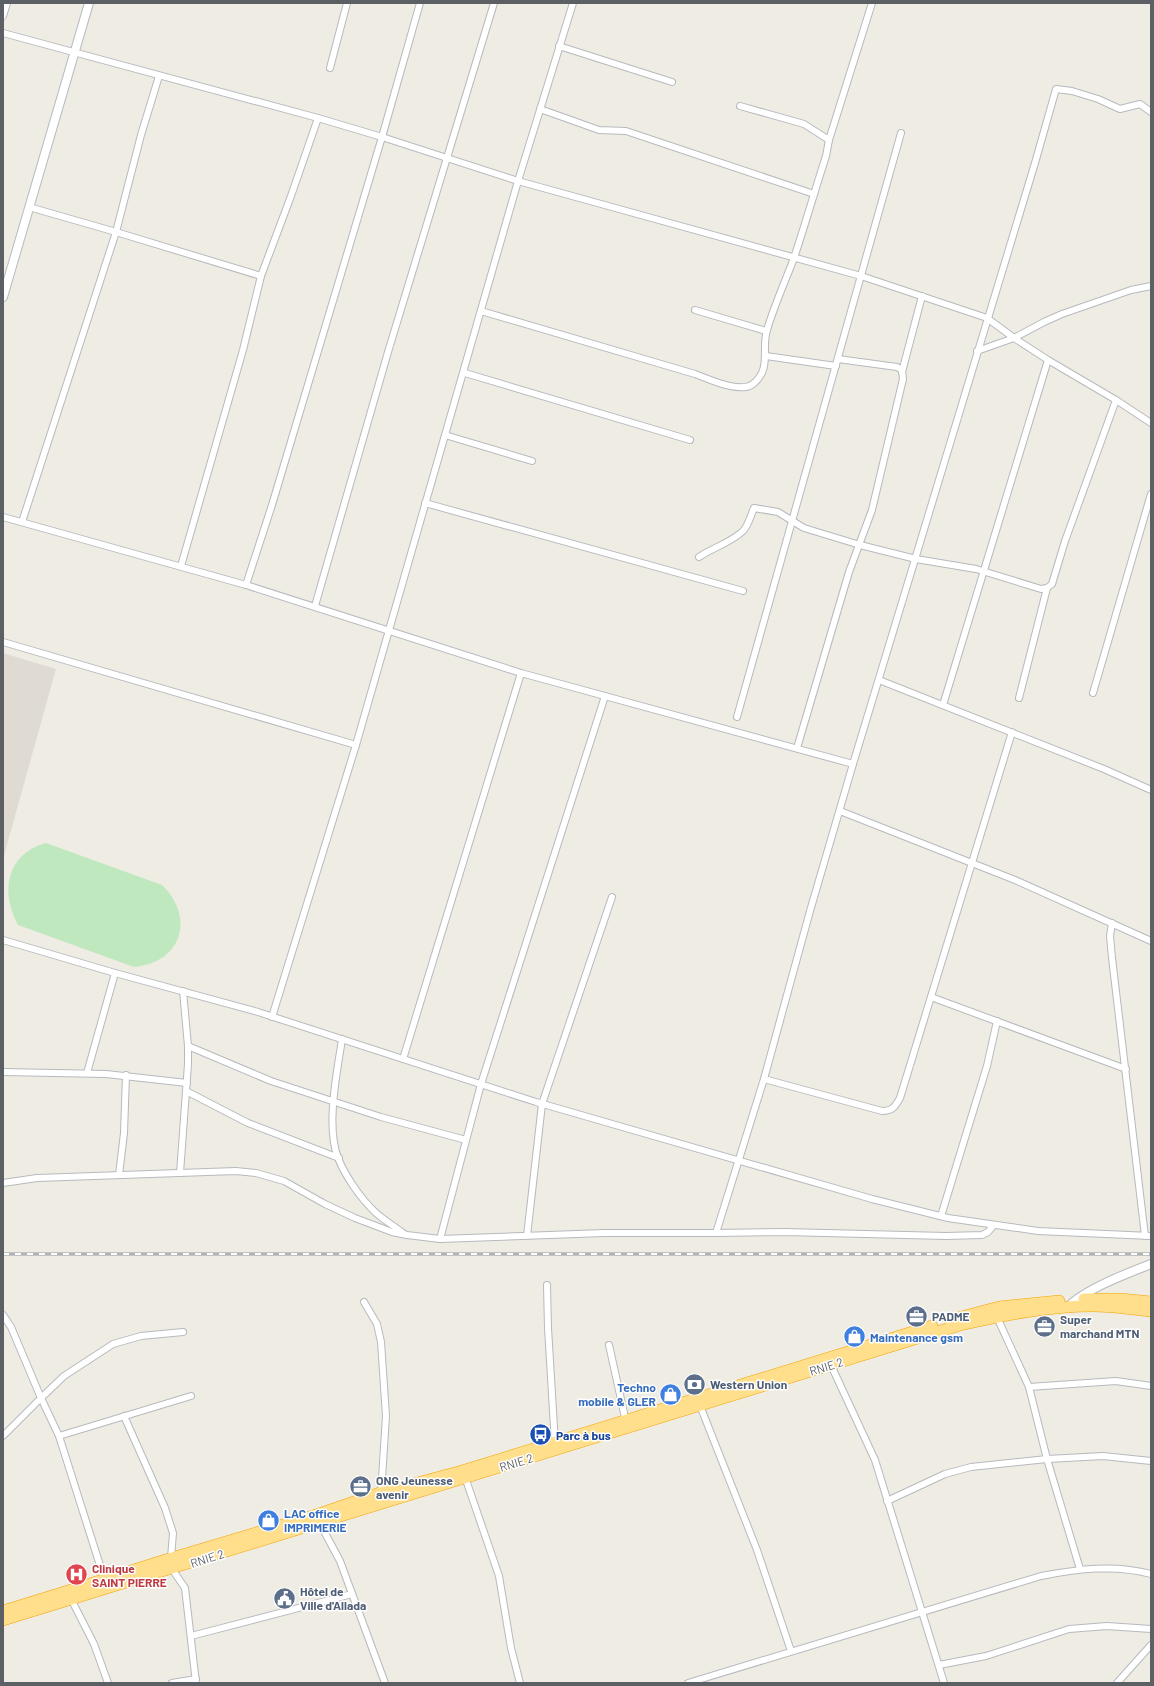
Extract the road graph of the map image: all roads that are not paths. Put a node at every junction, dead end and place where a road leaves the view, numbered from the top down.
1 (7, 3) edge
2 (89, 3) edge
3 (347, 3) edge
4 (420, 3) edge
5 (494, 3) edge
6 (572, 3) edge
7 (872, 3) edge
8 (3, 16) edge
9 (3, 33) edge
10 (559, 46) junction
11 (75, 52) junction
12 (330, 68) dead end
13 (159, 76) junction
14 (672, 82) dead end
15 (740, 106) dead end
16 (540, 109) junction
17 (1151, 112) edge
18 (318, 118) junction
19 (901, 133) dead end
20 (382, 137) junction
21 (828, 140) junction
22 (448, 157) junction
23 (518, 181) junction
24 (814, 194) junction
25 (29, 208) junction
26 (116, 232) junction
27 (794, 258) junction
28 (261, 276) junction
29 (861, 276) junction
30 (5, 280) edge
31 (1151, 286) edge
32 (922, 296) junction
33 (3, 297) edge
34 (481, 310) junction
35 (695, 310) dead end
36 (987, 318) junction
37 (766, 331) junction
38 (1014, 338) junction
39 (977, 351) junction
40 (766, 356) junction
41 (838, 359) junction
42 (1048, 360) junction
43 (836, 366) junction
44 (902, 372) junction
45 (464, 373) junction
46 (1116, 400) junction
47 (1151, 423) edge
48 (445, 435) junction
49 (690, 440) dead end
50 (532, 462) dead end
51 (1151, 494) edge
52 (425, 503) junction
53 (3, 516) edge
54 (792, 520) junction
55 (22, 522) junction
56 (860, 545) junction
57 (699, 557) dead end
58 (916, 559) junction
59 (180, 566) junction
60 (983, 571) junction
61 (246, 585) junction
62 (1047, 588) junction
63 (743, 590) dead end
64 (315, 606) junction
65 (388, 631) junction
66 (3, 642) edge
67 (521, 673) junction
68 (879, 680) junction
69 (1093, 693) dead end
70 (605, 696) junction
71 (1019, 698) dead end
72 (943, 705) junction
73 (737, 716) dead end
74 (1012, 732) junction
75 (356, 745) junction
76 (797, 748) junction
77 (853, 764) junction
78 (1151, 790) edge
79 (840, 811) junction
80 (972, 863) junction
81 (612, 897) dead end
82 (1112, 923) junction
83 (3, 940) edge
84 (1151, 941) edge
85 (115, 973) junction
86 (182, 991) junction
87 (931, 997) junction
88 (272, 1017) junction
89 (997, 1021) junction
90 (342, 1039) junction
91 (188, 1046) junction
92 (403, 1059) junction
93 (1126, 1069) junction
94 (3, 1072) edge
95 (87, 1073) junction
96 (126, 1075) junction
97 (764, 1079) junction
98 (187, 1083) junction
99 (481, 1084) junction
100 (186, 1091) junction
101 (333, 1100) junction
102 (542, 1104) junction
103 (466, 1140) junction
104 (339, 1158) junction
105 (738, 1161) junction
106 (180, 1173) junction
107 (119, 1175) junction
108 (3, 1183) edge
109 (941, 1216) junction
110 (994, 1225) junction
111 (716, 1232) junction
112 (407, 1236) junction
113 (527, 1236) junction
114 (1148, 1236) edge
115 (440, 1239) junction
116 (1151, 1264) edge
117 (547, 1285) dead end
118 (364, 1302) dead end
119 (1151, 1302) edge
120 (1072, 1303) junction
121 (1151, 1311) edge
122 (996, 1312) junction
123 (3, 1315) edge
124 (183, 1332) dead end
125 (609, 1345) dead end
126 (829, 1361) junction
127 (1151, 1386) edge
128 (1029, 1387) junction
129 (191, 1396) dead end
130 (40, 1398) junction
131 (698, 1401) junction
132 (124, 1416) junction
133 (626, 1423) junction
134 (3, 1436) edge
135 (59, 1436) junction
136 (556, 1445) junction
137 (1047, 1459) junction
138 (1151, 1461) edge
139 (464, 1474) junction
140 (382, 1499) junction
141 (888, 1501) junction
142 (318, 1519) junction
143 (171, 1563) junction
144 (1080, 1569) junction
145 (1151, 1574) edge
146 (104, 1578) junction
147 (352, 1594) junction
148 (70, 1596) junction
149 (3, 1610) edge
150 (922, 1612) junction
151 (3, 1620) edge
152 (1151, 1628) edge
153 (191, 1636) junction
154 (1151, 1646) edge
155 (791, 1651) junction
156 (938, 1665) junction
157 (196, 1681) edge
158 (108, 1683) edge
159 (172, 1683) edge
160 (384, 1683) edge
161 (520, 1683) edge
162 (688, 1683) edge
163 (944, 1683) edge
164 (1117, 1683) edge

1 - 8 street
2 - 11 main road
3 - 12 street
4 - 20 street
5 - 22 street
6 - 10 street
7 - 21 street
9 - 11 street
10 - 14 street
10 - 16 street
11 - 13 street
11 - 25 main road
13 - 18 street
13 - 26 street
15 - 21 street
16 - 23 street
16 - 24 street
17 - 36 street
18 - 20 street
18 - 28 street
19 - 29 street
20 - 22 street
20 - 61 street
21 - 24 street
22 - 23 street
22 - 64 street
23 - 27 street
23 - 34 street
24 - 27 street
25 - 26 street
25 - 30 main road
26 - 28 street
26 - 55 street
27 - 29 street
27 - 37 street
28 - 59 street
29 - 32 street
29 - 41 street
30 - 33 main road
31 - 38 street
32 - 36 street
32 - 44 street
34 - 40 street
34 - 45 street
35 - 37 street
36 - 38 street
36 - 39 street
37 - 40 street
38 - 39 street
38 - 42 street
39 - 58 street
40 - 43 street
41 - 43 street
41 - 44 street
42 - 46 street
42 - 60 street
43 - 54 street
44 - 56 street
45 - 48 street
45 - 49 street
46 - 47 street
46 - 62 street
48 - 50 street
48 - 52 street
51 - 69 street
52 - 63 street
52 - 65 street
53 - 55 street
54 - 56 street
54 - 57 street
54 - 73 street
55 - 59 street
56 - 58 street
56 - 76 street
58 - 60 street
58 - 68 street
59 - 61 street
60 - 62 street
60 - 72 street
61 - 64 street
62 - 71 street
64 - 65 street
65 - 67 street
65 - 75 street
66 - 75 street
67 - 70 street
67 - 92 street
68 - 72 street
68 - 77 street
70 - 76 street
70 - 99 street
72 - 74 street
74 - 78 street
74 - 80 street
75 - 88 street
76 - 77 street
77 - 79 street
79 - 80 street
79 - 97 street
80 - 82 street
80 - 87 street
81 - 102 street
82 - 84 street
82 - 93 street
83 - 85 street
85 - 86 street
85 - 95 street
86 - 88 street
86 - 91 street
87 - 89 street
87 - 97 street
88 - 90 street
89 - 93 street
89 - 109 street
90 - 92 street
90 - 101 street
91 - 98 street
91 - 101 street
92 - 99 street
93 - 114 street
94 - 95 street
95 - 96 street
96 - 98 street
96 - 107 street
97 - 105 street
98 - 100 street
99 - 102 street
99 - 103 street
100 - 104 street
100 - 106 street
101 - 103 street
101 - 104 street
102 - 105 street
102 - 113 street
103 - 115 street
104 - 112 street
105 - 109 street
105 - 111 street
106 - 107 street
106 - 112 street
107 - 108 street
109 - 110 street
110 - 111 street
110 - 114 street
111 - 113 street
112 - 115 street
113 - 115 street
116 - 120 main road
117 - 136 street
118 - 140 street
119 - 120 highway, RNIE 2 / RNIE 2
120 - 121 highway, RNIE 2 / RNIE 2
120 - 122 highway, RNIE 2 / RNIE 2
122 - 126 highway, RNIE 2 / RNIE 2
122 - 128 street
123 - 130 street
124 - 130 street
125 - 133 street
126 - 131 highway, RNIE 2 / RNIE 2
126 - 141 street
127 - 128 street
128 - 137 street
129 - 132 street
130 - 134 street
130 - 135 street
131 - 133 highway, RNIE 2 / RNIE 2
131 - 155 street
132 - 135 street
132 - 143 street
133 - 136 highway, RNIE 2 / RNIE 2
135 - 146 street
136 - 139 highway, RNIE 2 / RNIE 2
137 - 138 street
137 - 141 street
137 - 144 street
139 - 140 highway, RNIE 2 / RNIE 2
139 - 161 street
140 - 142 highway, RNIE 2 / RNIE 2
141 - 150 street
142 - 143 highway, RNIE 2 / RNIE 2
142 - 147 street
143 - 146 highway, RNIE 2 / RNIE 2
143 - 148 highway, RNIE 2 / RNIE 2
143 - 153 street
144 - 145 street
144 - 150 street
146 - 148 highway, RNIE 2 / RNIE 2
147 - 153 street
147 - 160 street
148 - 149 highway, RNIE 2 / RNIE 2
148 - 151 highway, RNIE 2 / RNIE 2
148 - 158 street
150 - 155 street
150 - 156 street
152 - 156 street
153 - 157 street
154 - 164 street
155 - 162 street
156 - 163 street
157 - 159 street

